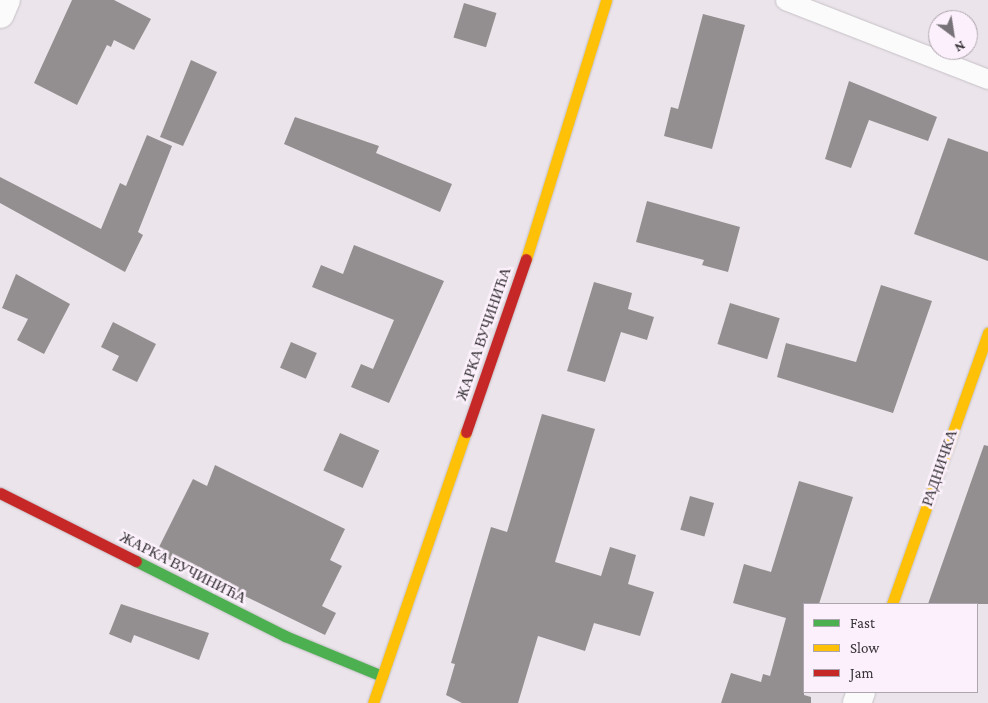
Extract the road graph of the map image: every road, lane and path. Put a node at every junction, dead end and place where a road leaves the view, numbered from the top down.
1 (6, 0) edge
2 (606, 0) edge
3 (785, 0) edge
4 (0, 14) edge
5 (988, 79) edge
6 (988, 333) edge
7 (0, 493) edge
8 (892, 603) edge
9 (382, 676) junction
10 (372, 703) edge

1 - 4 street
2 - 9 street, ЖАРКА ВУЧИНИЋА
3 - 5 lane
6 - 8 street, РАДНИЧКА
7 - 9 street, ЖАРКА ВУЧИНИЋА
9 - 10 street, ЖАРКА ВУЧИНИЋА

